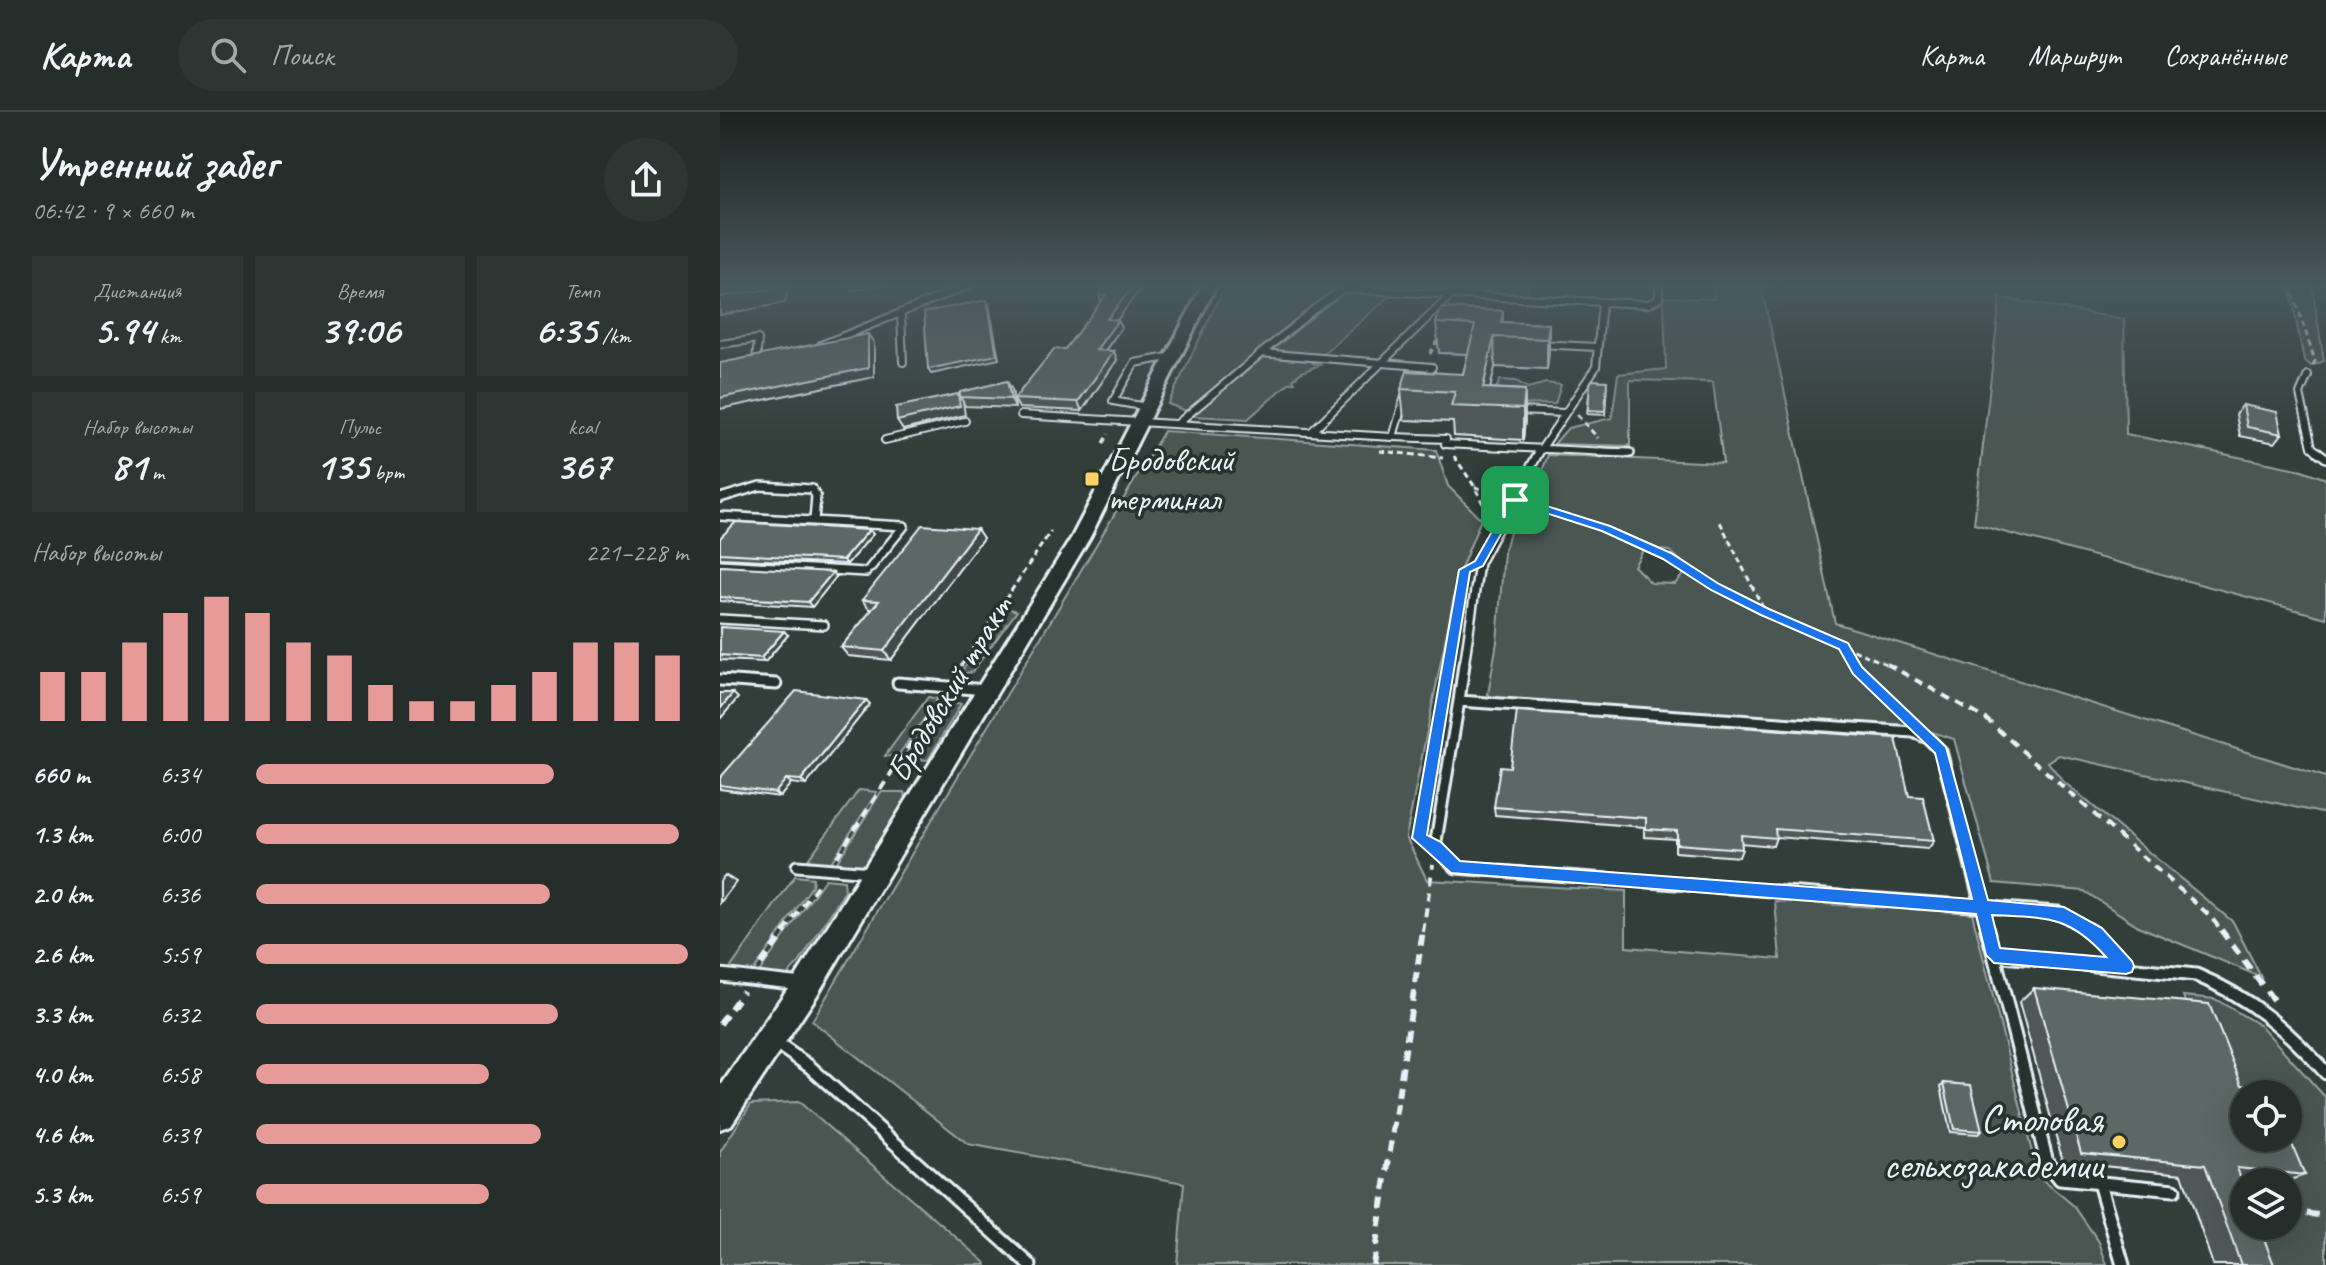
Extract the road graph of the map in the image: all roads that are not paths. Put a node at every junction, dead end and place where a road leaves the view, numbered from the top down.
1 (837, 338) edge
2 (902, 338) edge
3 (1183, 338) edge
4 (1280, 338) edge
5 (1406, 338) edge
6 (1598, 338) edge
7 (720, 344) edge
8 (1525, 344) edge
9 (815, 346) edge
10 (1597, 347) junction
11 (1261, 353) junction
12 (1174, 355) junction
13 (772, 358) edge
14 (756, 362) junction
15 (903, 362) dead end
16 (744, 364) edge
17 (1379, 364) junction
18 (2308, 375) road end
19 (1410, 380) edge
20 (1419, 381) edge
21 (1567, 410) junction
22 (1508, 411) edge
23 (1144, 414) junction
24 (1021, 415) dead end
25 (965, 421) dead end
26 (1178, 423) junction
27 (1311, 432) junction
28 (1393, 437) junction
29 (885, 440) dead end
30 (1540, 450) junction
31 (1630, 453) dead end
32 (2326, 458) edge
33 (720, 498) edge
34 (720, 516) edge
35 (730, 517) junction
36 (814, 521) junction
37 (720, 527) edge
38 (720, 564) edge
39 (720, 619) edge
40 (824, 625) dead end
41 (720, 680) edge
42 (898, 683) dead end
43 (776, 684) dead end
44 (988, 690) junction
45 (1459, 701) junction
46 (797, 866) dead end
47 (876, 872) junction
48 (1982, 907) junction
49 (1994, 955) junction
50 (2126, 966) junction
51 (720, 975) edge
52 (807, 985) junction
53 (770, 1039) junction
54 (2326, 1073) edge
55 (720, 1114) edge
56 (2099, 1183) junction
57 (2174, 1190) dead end
58 (1030, 1265) edge
59 (2123, 1265) edge

1 - 9 lane
2 - 15 lane
3 - 12 street, Бродовский тракт
4 - 11 lane
5 - 17 lane
6 - 10 lane
7 - 14 lane
8 - 10 lane
10 - 21 lane
11 - 17 lane
11 - 26 lane
12 - 23 street, Бродовский тракт
12 - 23 lane
13 - 14 lane
14 - 16 lane
17 - 20 lane
17 - 27 lane
18 - 32 lane
19 - 28 lane
21 - 22 lane
21 - 30 lane
23 - 24 lane
23 - 26 lane
23 - 44 street, Бродовский тракт
25 - 29 lane
26 - 27 lane
27 - 28 lane
28 - 30 lane
30 - 31 lane
30 - 45 lane
33 - 36 lane
34 - 35 lane
35 - 36 lane
35 - 37 lane
36 - 38 lane
39 - 40 lane
41 - 43 lane
42 - 44 lane
44 - 47 street, Бродовский тракт
45 - 48 lane
45 - 48 lane
46 - 47 lane
47 - 52 street, Бродовский тракт
48 - 49 lane
48 - 50 lane
49 - 50 lane
49 - 56 lane
50 - 54 lane
51 - 52 lane
52 - 53 street, Бродовский тракт
53 - 55 street, Бродовский тракт
53 - 58 lane
56 - 57 lane
56 - 59 lane

